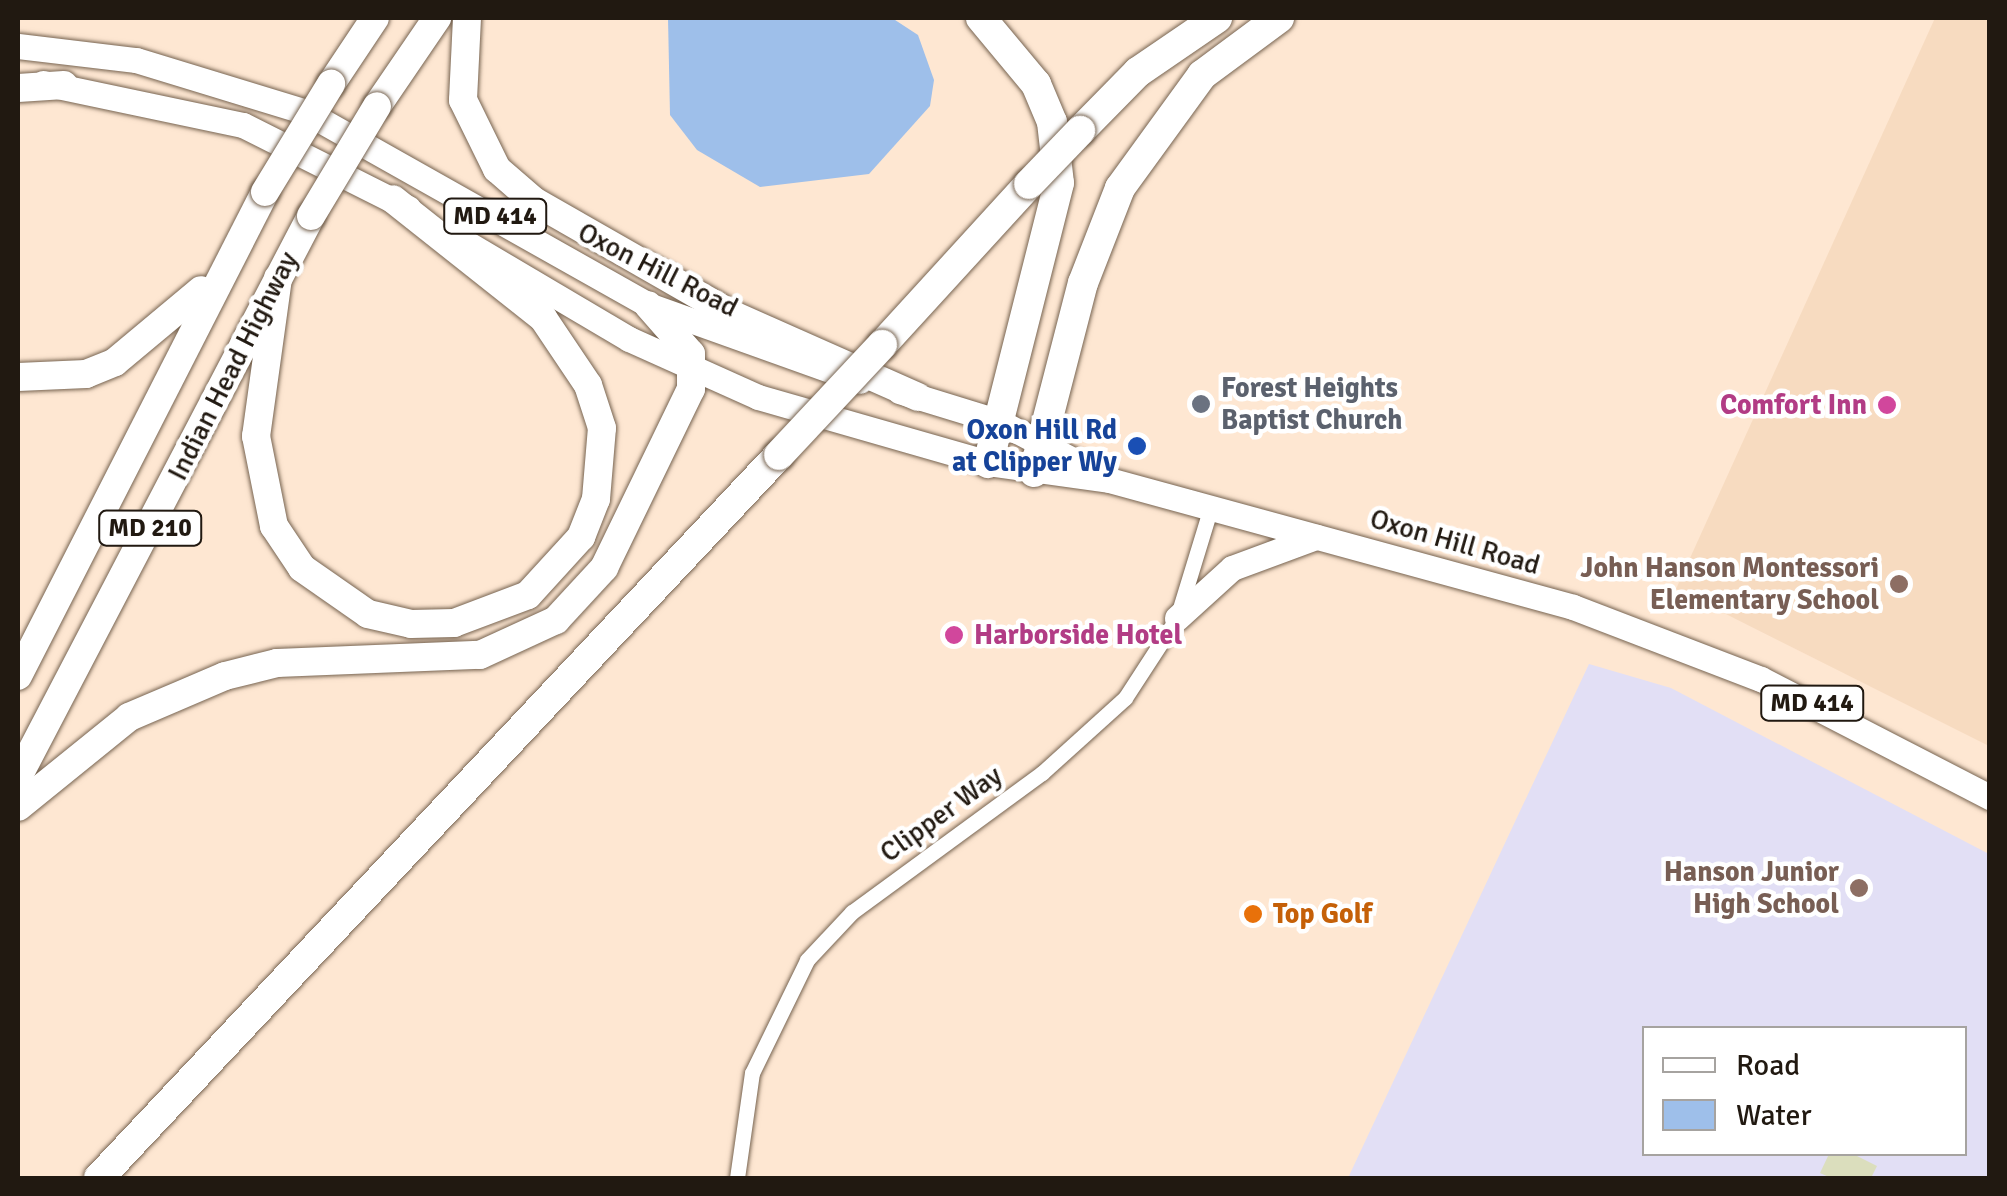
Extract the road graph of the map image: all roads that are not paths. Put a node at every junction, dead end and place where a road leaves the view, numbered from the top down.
1 (375, 18) edge
2 (436, 18) edge
3 (468, 18) edge
4 (981, 18) edge
5 (1216, 18) edge
6 (1279, 18) edge
7 (18, 46) edge
8 (18, 84) edge
9 (64, 85) joint
10 (393, 199) junction
11 (219, 270) junction
12 (278, 278) junction
13 (648, 304) junction
14 (694, 371) junction
15 (18, 376) edge
16 (918, 397) junction
17 (1000, 422) junction
18 (1043, 440) junction
19 (988, 463) junction
20 (1034, 472) junction
21 (1110, 480) junction
22 (1211, 507) junction
23 (1326, 536) junction
24 (1177, 618) junction
25 (18, 676) edge
26 (18, 777) edge
27 (1990, 797) edge
28 (18, 807) edge
29 (99, 1178) edge
30 (736, 1178) edge

1 - 11 highway, Indian Head Highway / MD 210, bridge
2 - 12 highway, Indian Head Highway / MD 210, bridge
3 - 16 highway
4 - 17 highway
5 - 29 highway, bridge
6 - 18 highway
7 - 13 main road, Oxon Hill Road / MD 414
8 - 9 highway
9 - 10 main road, Oxon Hill Road / MD 414
10 - 12 highway
10 - 14 main road, Oxon Hill Road / MD 414
11 - 15 highway
11 - 25 highway, Indian Head Highway / MD 210
12 - 26 highway, Indian Head Highway / MD 210
13 - 14 highway
13 - 16 main road, Oxon Hill Road / MD 414
14 - 19 main road, Oxon Hill Road / MD 414
14 - 28 highway
16 - 17 main road, Oxon Hill Road / MD 414
17 - 18 main road, Oxon Hill Road / MD 414
17 - 19 highway
18 - 20 highway
18 - 21 main road, Oxon Hill Road / MD 414
19 - 20 main road, Oxon Hill Road / MD 414
20 - 21 main road, Oxon Hill Road / MD 414
21 - 22 main road, Oxon Hill Road / MD 414
22 - 23 main road, Oxon Hill Road / MD 414
22 - 24 street, Clipper Way
23 - 24 main road
23 - 27 main road, Oxon Hill Road / MD 414
24 - 30 street, Clipper Way

